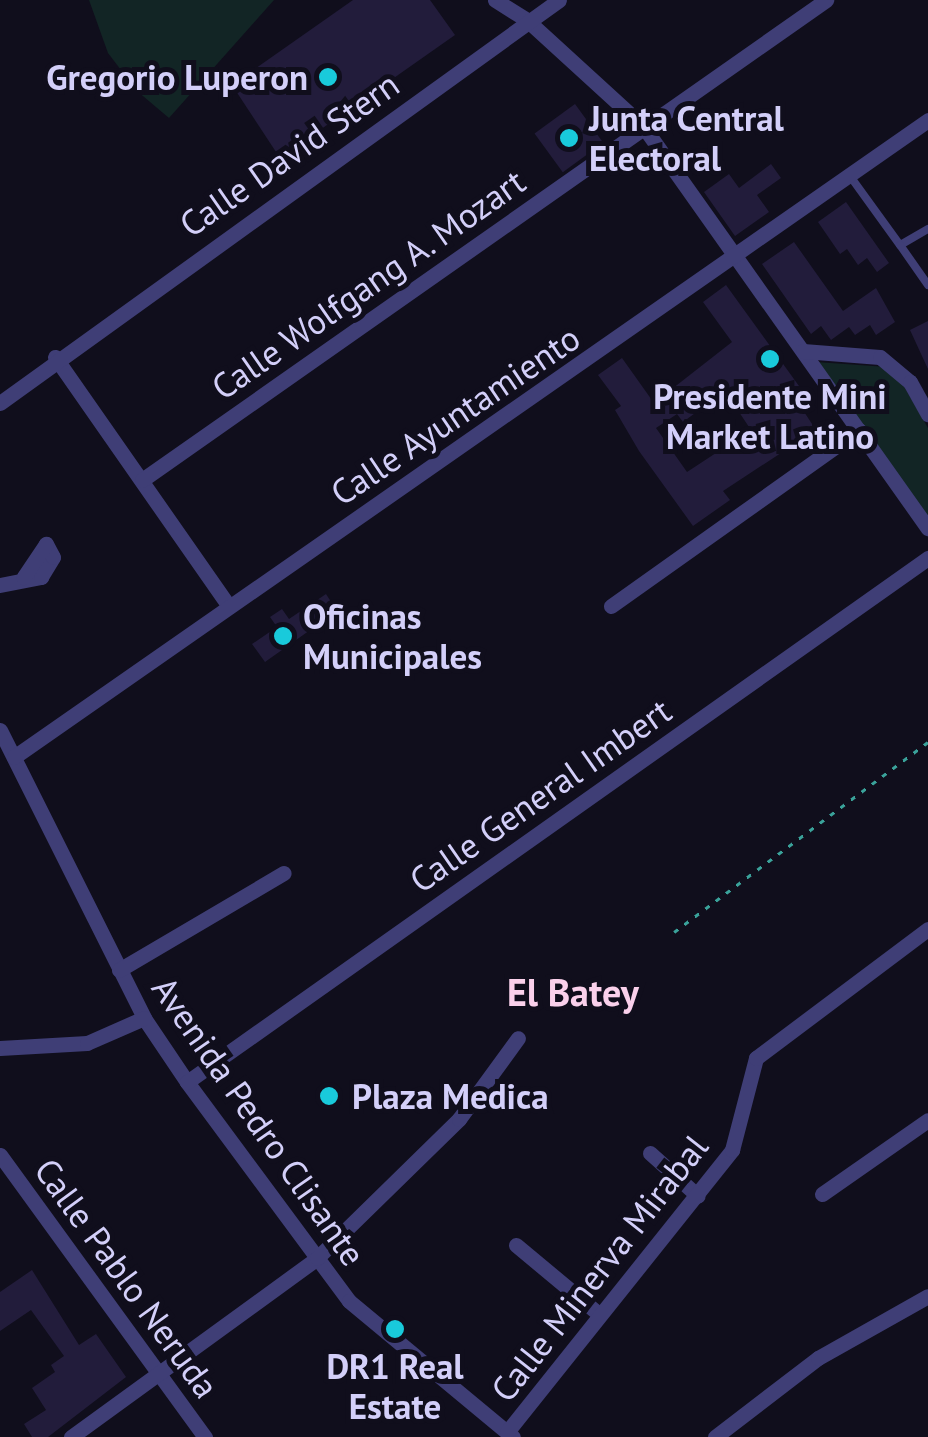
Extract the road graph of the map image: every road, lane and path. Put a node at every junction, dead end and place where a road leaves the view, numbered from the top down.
1 (495, 0) edge
2 (559, 0) edge
3 (826, 0) edge
4 (528, 21) junction
5 (928, 120) edge
6 (644, 126) junction
7 (850, 176) junction
8 (928, 229) edge
9 (900, 244) junction
10 (736, 258) junction
11 (928, 285) edge
12 (803, 351) junction
13 (55, 357) junction
14 (0, 403) edge
15 (928, 414) edge
16 (859, 430) junction
17 (142, 480) junction
18 (928, 528) edge
19 (928, 558) edge
20 (24, 578) dead end
21 (0, 584) edge
22 (230, 606) junction
23 (612, 606) dead end
24 (0, 730) edge
25 (928, 742) edge
26 (14, 757) junction
27 (284, 873) dead end
28 (928, 929) edge
29 (674, 932) dead end
30 (118, 970) junction
31 (144, 1018) junction
32 (518, 1038) dead end
33 (0, 1048) edge
34 (187, 1082) junction
35 (928, 1120) edge
36 (650, 1153) dead end
37 (0, 1154) edge
38 (822, 1194) dead end
39 (698, 1196) junction
40 (516, 1246) dead end
41 (317, 1258) junction
42 (928, 1296) edge
43 (600, 1315) junction
44 (160, 1373) junction
45 (510, 1434) edge
46 (71, 1437) edge
47 (205, 1437) edge
48 (714, 1437) edge

1 - 4 street
2 - 4 street, Calle David Stern
3 - 6 street, Calle Wolfgang A. Mozart
4 - 6 street
4 - 13 street, Calle David Stern
5 - 7 street, Calle Ayuntamiento
6 - 10 street
6 - 17 street, Calle Wolfgang A. Mozart
7 - 9 lane
7 - 10 street, Calle Ayuntamiento
8 - 9 lane
9 - 11 lane
10 - 12 street
10 - 22 street, Calle Ayuntamiento
12 - 15 street
12 - 16 street
13 - 14 street, Calle David Stern
13 - 17 street
16 - 18 street
16 - 23 street
17 - 22 street
19 - 34 street, Calle General Imbert
20 - 21 street
22 - 26 street, Calle Ayuntamiento
24 - 26 street, Avenida Pedro Clisante
25 - 29 path
26 - 30 street, Avenida Pedro Clisante
27 - 30 street
28 - 39 street, Calle Minerva Mirabal
30 - 31 street, Avenida Pedro Clisante
31 - 33 street
31 - 34 street, Avenida Pedro Clisante
32 - 41 street
34 - 41 street, Avenida Pedro Clisante
35 - 38 street
36 - 39 street
37 - 44 street, Calle Pablo Neruda
39 - 43 street, Calle Minerva Mirabal
40 - 43 street
41 - 44 street
41 - 45 street, Avenida Pedro Clisante
42 - 48 street
43 - 45 street, Calle Minerva Mirabal
44 - 46 street
44 - 47 street, Calle Pablo Neruda

